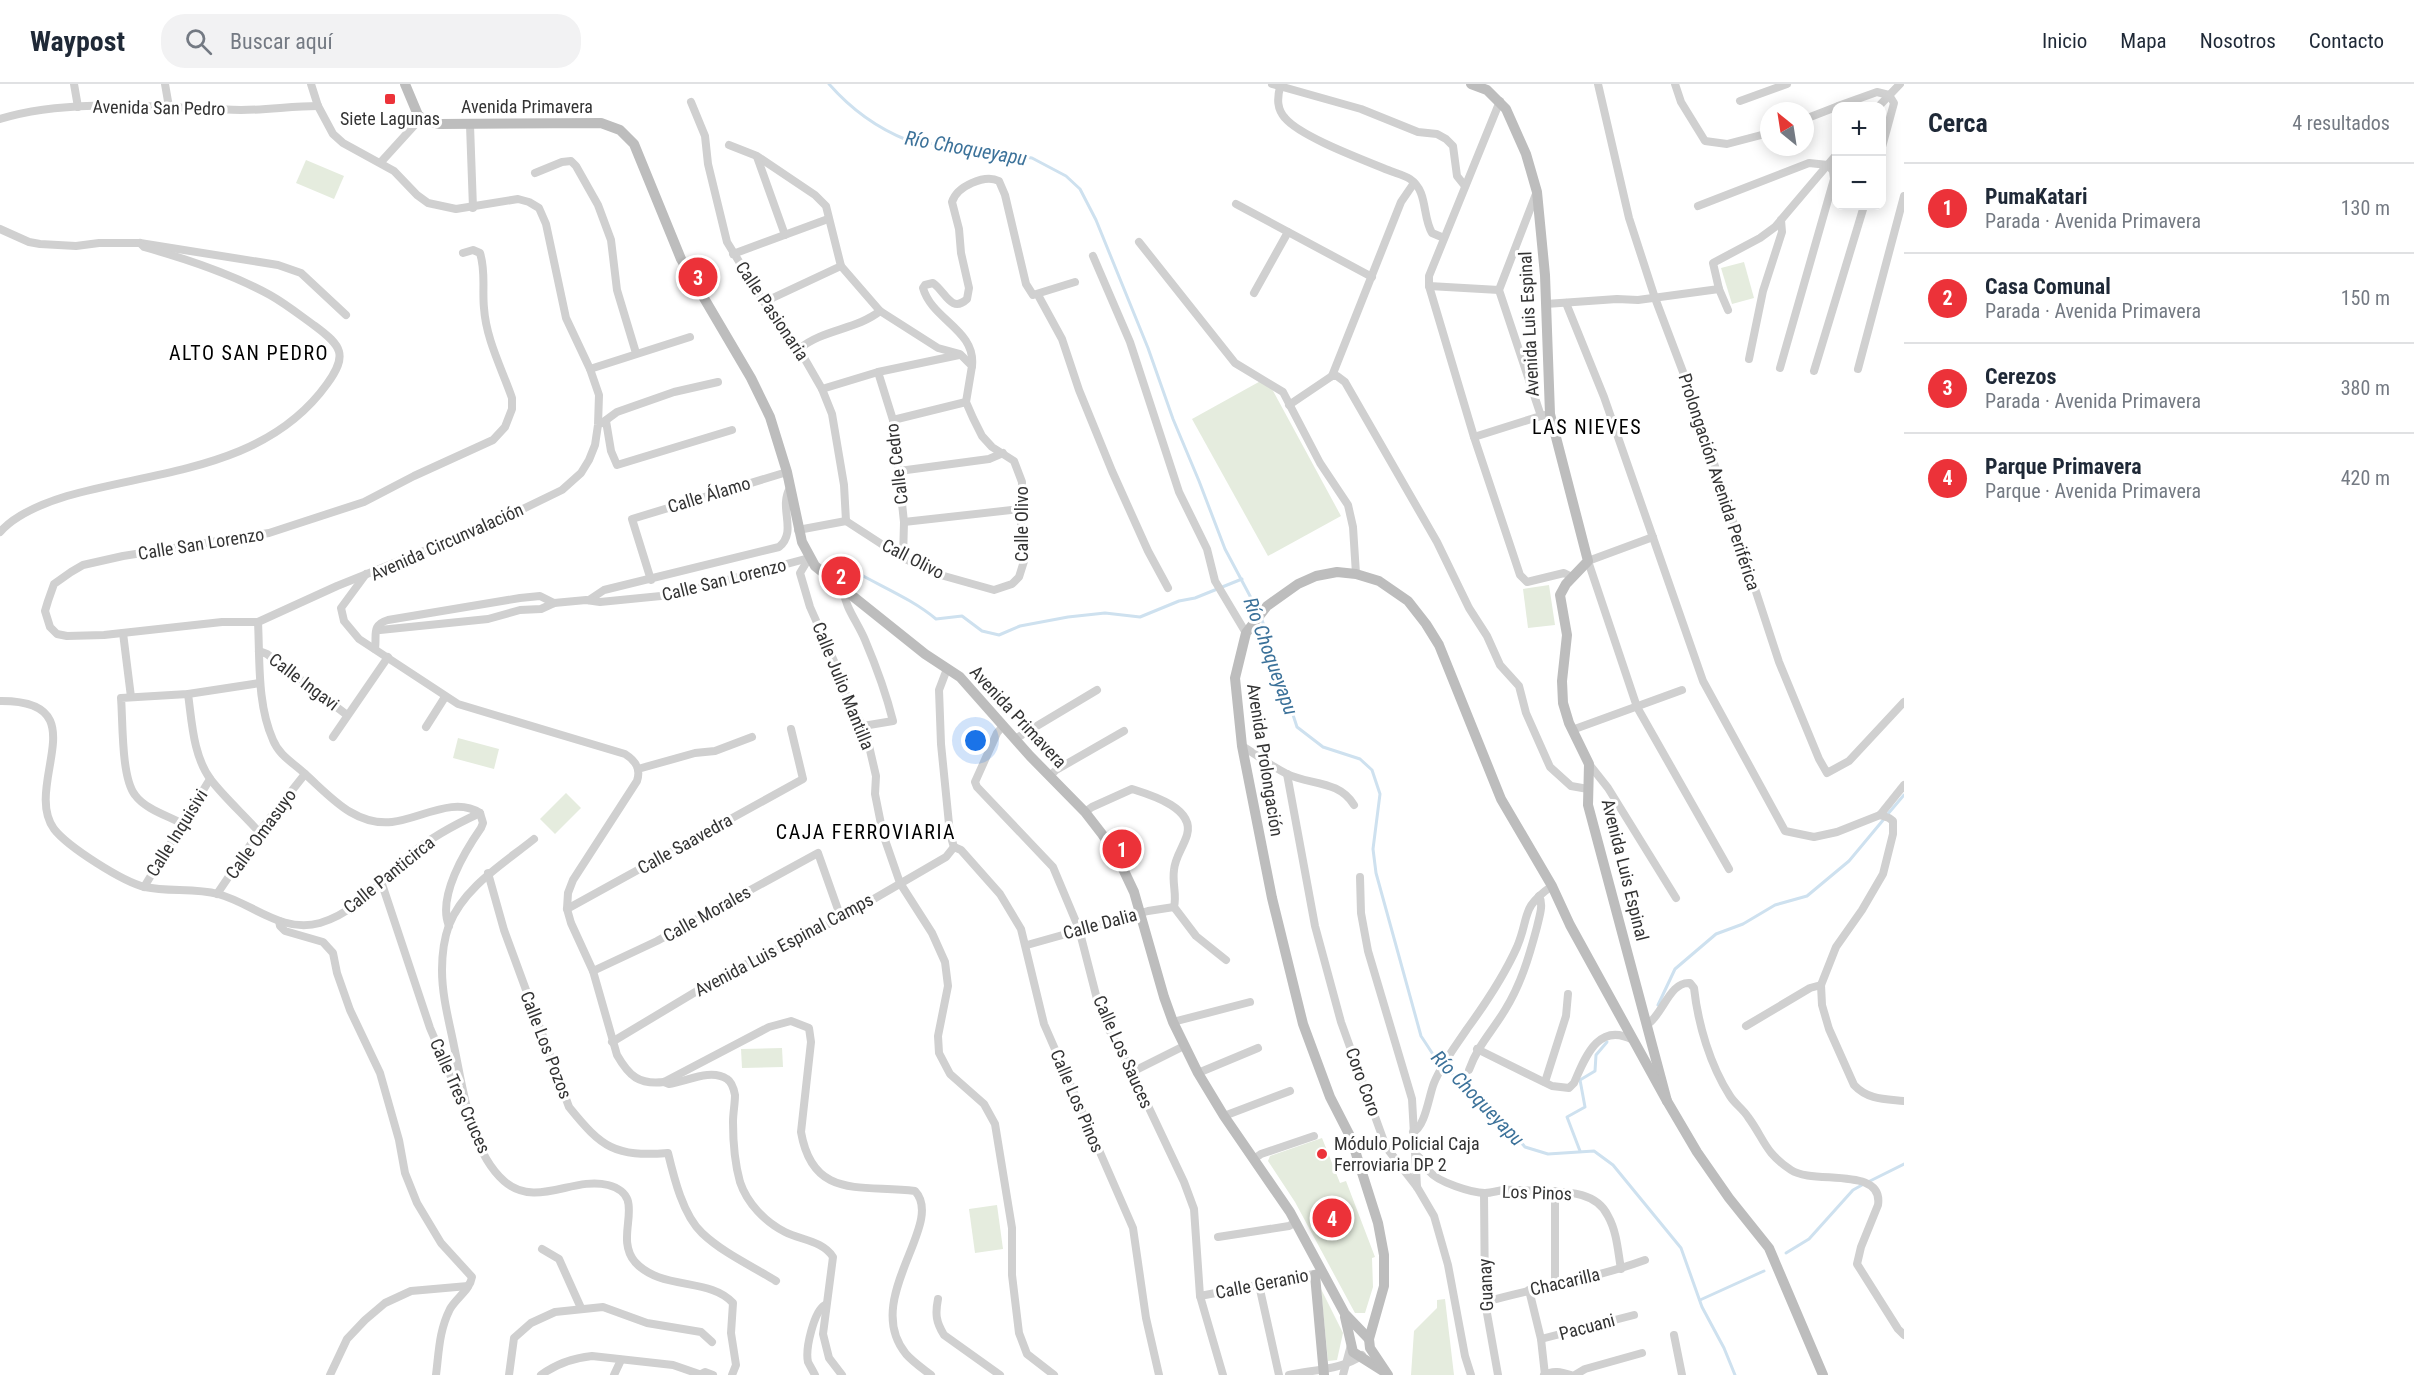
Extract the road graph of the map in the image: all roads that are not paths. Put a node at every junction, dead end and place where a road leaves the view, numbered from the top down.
1 (74, 84) edge
2 (165, 84) edge
3 (311, 84) edge
4 (405, 84) edge
5 (1272, 84) edge
6 (1471, 84) edge
7 (1598, 84) edge
8 (1675, 84) edge
9 (1787, 84) edge
10 (1900, 84) edge
11 (1280, 87) junction
12 (1889, 95) junction
13 (1500, 101) junction
14 (1740, 101) dead end
15 (691, 102) dead end
16 (1850, 102) edge
17 (1883, 102) edge
18 (318, 106) junction
19 (78, 107) junction
20 (170, 107) junction
21 (1832, 109) edge
22 (1814, 116) edge
23 (421, 118) junction
24 (0, 119) edge
25 (470, 125) junction
26 (1886, 130) edge
27 (1760, 135) edge
28 (729, 146) dead end
29 (757, 156) junction
30 (1835, 156) edge
31 (381, 162) junction
32 (1828, 165) junction
33 (535, 173) dead end
34 (1414, 183) junction
35 (1465, 186) junction
36 (1537, 192) junction
37 (1904, 196) edge
38 (1236, 204) dead end
39 (1698, 206) dead end
40 (473, 208) junction
41 (1863, 210) edge
42 (828, 219) junction
43 (1781, 220) junction
44 (0, 229) edge
45 (1288, 232) junction
46 (785, 235) junction
47 (1444, 238) junction
48 (1139, 242) dead end
49 (140, 243) junction
50 (463, 253) dead end
51 (733, 254) junction
52 (1093, 256) dead end
53 (841, 266) junction
54 (1372, 277) junction
55 (1075, 282) dead end
56 (1429, 286) junction
57 (1719, 289) junction
58 (1499, 290) junction
59 (1254, 293) dead end
60 (1038, 295) junction
61 (1655, 298) junction
62 (764, 302) junction
63 (1566, 303) junction
64 (1546, 304) junction
65 (1728, 310) dead end
66 (880, 311) junction
67 (346, 315) dead end
68 (690, 337) dead end
69 (799, 349) junction
70 (636, 353) junction
71 (960, 354) junction
72 (1749, 359) dead end
73 (972, 366) junction
74 (1780, 368) dead end
75 (590, 369) junction
76 (1858, 369) dead end
77 (1814, 370) dead end
78 (878, 372) junction
79 (1332, 376) junction
80 (718, 382) dead end
81 (822, 389) junction
82 (966, 402) junction
83 (1289, 405) junction
84 (1546, 415) junction
85 (893, 420) junction
86 (606, 421) junction
87 (598, 425) junction
88 (732, 430) dead end
89 (1474, 437) junction
90 (1003, 453) junction
91 (899, 471) junction
92 (787, 472) junction
93 (790, 488) junction
94 (1021, 509) junction
95 (846, 521) junction
96 (904, 522) junction
97 (798, 530) junction
98 (0, 532) edge
99 (1653, 537) junction
100 (809, 558) junction
101 (903, 558) junction
102 (1588, 561) junction
103 (366, 574) junction
104 (1356, 574) junction
105 (1572, 577) junction
106 (651, 580) junction
107 (843, 588) junction
108 (985, 588) joint
109 (1168, 588) dead end
110 (589, 600) junction
111 (554, 603) junction
112 (258, 622) junction
113 (378, 627) junction
114 (1249, 629) junction
115 (123, 633) junction
116 (375, 649) junction
117 (259, 651) junction
118 (388, 657) junction
119 (947, 669) junction
120 (260, 683) junction
121 (1097, 690) dead end
122 (1682, 690) dead end
123 (188, 694) junction
124 (131, 697) junction
125 (445, 697) junction
126 (0, 701) edge
127 (1904, 702) edge
128 (1637, 707) junction
129 (347, 715) junction
130 (863, 726) junction
131 (1003, 726) junction
132 (426, 727) dead end
133 (791, 729) dead end
134 (1572, 730) junction
135 (1124, 732) dead end
136 (333, 737) dead end
137 (752, 737) dead end
138 (1015, 739) junction
139 (1242, 746) junction
140 (1588, 764) junction
141 (639, 769) junction
142 (305, 774) junction
143 (1287, 774) junction
144 (1050, 776) junction
145 (210, 779) junction
146 (1904, 785) edge
147 (1588, 789) junction
148 (1354, 805) dead end
149 (1085, 812) junction
150 (480, 813) junction
151 (1880, 815) junction
152 (183, 824) junction
153 (260, 832) junction
154 (534, 839) dead end
155 (954, 847) junction
156 (1729, 869) dead end
157 (488, 873) junction
158 (1360, 877) dead end
159 (900, 883) junction
160 (382, 884) junction
161 (1551, 886) junction
162 (144, 887) junction
163 (218, 894) junction
164 (1539, 896) junction
165 (1676, 898) dead end
166 (1174, 907) junction
167 (567, 909) junction
168 (1142, 913) junction
169 (842, 918) junction
170 (279, 921) junction
171 (449, 926) junction
172 (1079, 929) junction
173 (1027, 945) junction
174 (1226, 960) dead end
175 (593, 971) junction
176 (1821, 985) junction
177 (1568, 994) dead end
178 (1250, 1002) dead end
179 (1173, 1022) junction
180 (1648, 1024) junction
181 (1746, 1026) dead end
182 (1633, 1040) junction
183 (612, 1042) junction
184 (1184, 1046) junction
185 (1258, 1048) dead end
186 (1477, 1050) junction
187 (1469, 1070) dead end
188 (1132, 1072) junction
189 (1198, 1073) junction
190 (664, 1082) junction
191 (1545, 1082) junction
192 (1290, 1091) dead end
193 (1667, 1101) junction
194 (1904, 1101) edge
195 (466, 1103) junction
196 (1224, 1116) junction
197 (1413, 1132) junction
198 (1314, 1136) dead end
199 (1416, 1155) junction
200 (1254, 1159) junction
201 (1417, 1187) junction
202 (1555, 1191) junction
203 (1484, 1194) junction
204 (1296, 1222) junction
205 (1218, 1237) dead end
206 (542, 1249) dead end
207 (1645, 1260) dead end
208 (1621, 1269) junction
209 (1319, 1273) junction
210 (776, 1281) dead end
211 (1555, 1284) junction
212 (1259, 1285) junction
213 (468, 1286) junction
214 (1529, 1290) junction
215 (1200, 1296) junction
216 (938, 1299) dead end
217 (1485, 1302) junction
218 (825, 1305) junction
219 (581, 1308) junction
220 (1344, 1314) junction
221 (1634, 1315) dead end
222 (1674, 1335) dead end
223 (1904, 1335) edge
224 (1541, 1339) junction
225 (712, 1342) dead end
226 (1351, 1343) junction
227 (1366, 1345) junction
228 (1642, 1353) dead end
229 (621, 1360) junction
230 (1324, 1371) edge
231 (1343, 1371) edge
232 (1387, 1374) edge
233 (330, 1375) edge
234 (436, 1375) edge
235 (509, 1375) edge
236 (541, 1375) edge
237 (614, 1375) edge
238 (701, 1375) edge
239 (713, 1375) edge
240 (732, 1375) edge
241 (815, 1375) edge
242 (842, 1375) edge
243 (931, 1375) edge
244 (1000, 1375) edge
245 (1054, 1375) edge
246 (1159, 1375) edge
247 (1223, 1375) edge
248 (1279, 1375) edge
249 (1289, 1375) edge
250 (1471, 1375) edge
251 (1498, 1375) edge
252 (1545, 1375) edge
253 (1573, 1375) edge
254 (1682, 1375) edge
255 (1823, 1375) edge

1 - 19 street
2 - 20 street
3 - 18 street, Avenida Circunvalación
4 - 23 street
5 - 11 street
6 - 13 street
7 - 61 street, Prolongación Avenida Periférica
8 - 27 street
9 - 14 street
10 - 12 street
11 - 34 street
11 - 35 street
12 - 16 street
12 - 17 street
12 - 26 street
13 - 35 street
13 - 36 street, Avenida Luis Espinal
15 - 51 street, Calle Pasionaria
18 - 20 street, Avenida San Pedro
18 - 31 street, Avenida Circunvalación
19 - 20 street, Avenida San Pedro
19 - 24 street, Avenida San Pedro
21 - 22 street
23 - 25 street, Avenida Primavera
23 - 31 street
25 - 40 street
25 - 92 street, Avenida Primavera
28 - 29 street
29 - 42 street
29 - 46 street
30 - 32 street
31 - 40 street, Avenida Circunvalación
32 - 39 street
32 - 43 street
32 - 74 street
33 - 70 street
34 - 47 street
34 - 54 street
35 - 47 street
36 - 58 street
36 - 64 street, Avenida Luis Espinal
37 - 76 street
38 - 45 street
40 - 75 street, Avenida Circunvalación
41 - 77 street
42 - 46 street
42 - 53 street
43 - 57 street
43 - 72 street
44 - 49 street
45 - 54 street
45 - 59 street
46 - 51 street
47 - 56 street
48 - 83 street
49 - 67 street
49 - 98 street
50 - 115 street, Calle San Lorenzo
51 - 62 street, Calle Pasionaria
52 - 114 street
53 - 62 street
53 - 66 street
54 - 79 street
55 - 60 street
56 - 58 street
56 - 89 street
57 - 61 street
57 - 65 street
58 - 84 street
60 - 73 street
60 - 109 street
61 - 63 street
61 - 127 street, Prolongación Avenida Periférica
62 - 69 street, Calle Pasionaria
63 - 64 street
63 - 99 street
64 - 84 street, Avenida Luis Espinal
66 - 69 street
66 - 71 street
68 - 70 street
69 - 81 street, Calle Pasionaria
70 - 75 street
71 - 73 street
71 - 78 street
73 - 82 street
75 - 87 street, Avenida Circunvalación
78 - 81 street
78 - 85 street, Calle Cedro
79 - 83 street
79 - 147 street
80 - 86 street
81 - 95 street, Calle Pasionaria
82 - 85 street
82 - 90 street, Calle Olivo
83 - 104 street
84 - 89 street
84 - 102 street, Avenida Luis Espinal
85 - 91 street, Calle Cedro
86 - 87 street
86 - 88 street
87 - 103 street, Avenida Circunvalación
89 - 105 street
90 - 91 street
90 - 94 street, Calle Olivo
91 - 96 street, Calle Cedro
92 - 93 street, Avenida Primavera
92 - 106 street, Calle Álamo
93 - 97 street, Avenida Primavera
93 - 106 street
94 - 96 street
94 - 108 street, Calle Olivo
95 - 97 street
95 - 101 street, Call Olivo
96 - 101 street, Calle Cedro
97 - 100 street, Avenida Primavera
99 - 102 street
99 - 151 street
100 - 107 street, Avenida Primavera
100 - 110 street, Calle San Lorenzo
100 - 130 street, Calle Julio Mantilla
101 - 108 street, Call Olivo
102 - 105 street, Avenida Luis Espinal
102 - 128 street
103 - 112 street, Calle San Lorenzo
103 - 116 street, Avenida Circunvalación
104 - 114 street, Avenida Prolongación
104 - 161 street, Avenida Prolongación
105 - 134 street, Avenida Luis Espinal
106 - 110 street
107 - 119 street, Avenida Primavera
107 - 130 street
110 - 111 street, Calle San Lorenzo
111 - 113 street, Calle San Lorenzo
111 - 113 street
112 - 115 street, Calle San Lorenzo
112 - 117 street
113 - 116 street
114 - 139 street, Avenida Prolongación
115 - 124 street
116 - 118 street, Avenida Circunvalación
117 - 120 street
117 - 129 street, Calle Ingavi
118 - 125 street, Avenida Circunvalación
118 - 129 street
119 - 131 street, Avenida Primavera
119 - 155 street
120 - 123 street
120 - 142 street
121 - 138 street
122 - 128 street
123 - 124 street
123 - 145 street
124 - 152 street
125 - 132 street
125 - 141 street, Avenida Circunvalación
126 - 162 street, Calle Panticirca
128 - 134 street
128 - 156 street
129 - 136 street
130 - 159 street, Calle Julio Mantilla
131 - 138 street, Avenida Primavera
131 - 172 street, Calle Los Sauces
133 - 167 street, Calle Saavedra
134 - 140 street, Avenida Luis Espinal
135 - 144 street
137 - 141 street
138 - 144 street, Avenida Primavera
139 - 143 street
139 - 227 street, Avenida Prolongación
140 - 147 street, Avenida Luis Espinal
140 - 165 street
141 - 167 street
142 - 150 street
142 - 153 street, Calle Omasuyo
143 - 148 street
143 - 201 street, Coro Coro
144 - 149 street, Avenida Primavera
145 - 152 street, Calle Inquisivi
145 - 153 street
146 - 151 street
147 - 180 street, Avenida Luis Espinal
149 - 166 street
149 - 168 street, Avenida Primavera
150 - 160 street, Calle Panticirca
150 - 171 street
151 - 176 street
152 - 162 street, Calle Inquisivi
153 - 163 street, Calle Omasuyo
154 - 157 street
155 - 159 street, Avenida Luis Espinal Camps
155 - 173 street, Calle Los Pinos
157 - 171 street
157 - 210 street, Calle Los Pozos
158 - 197 street
159 - 169 street, Avenida Luis Espinal Camps
159 - 245 street, Calle Julio Mantilla
160 - 170 street, Calle Panticirca
160 - 195 street, Calle Tres Cruces
161 - 164 street
161 - 182 street, Avenida Prolongación
162 - 163 street, Calle Panticirca
163 - 170 street, Calle Panticirca
164 - 186 street
164 - 197 street
166 - 168 street, Calle Dalia
166 - 174 street
167 - 175 street
168 - 172 street, Calle Dalia
168 - 179 street, Avenida Primavera
169 - 175 street, Calle Morales
169 - 183 street, Avenida Luis Espinal Camps
170 - 213 street
171 - 195 street
172 - 173 street, Calle Dalia
172 - 188 street, Calle Los Sauces
173 - 246 street, Calle Los Pinos
175 - 183 street
176 - 181 street
176 - 194 street
177 - 191 street
178 - 179 street
179 - 184 street, Avenida Primavera
180 - 193 street, Avenida Luis Espinal
180 - 223 street
182 - 191 street
182 - 193 street, Avenida Prolongación
183 - 190 street
184 - 188 street
184 - 189 street, Avenida Primavera
185 - 189 street
186 - 187 street
186 - 191 street
188 - 215 street, Calle Los Sauces
189 - 196 street, Avenida Primavera
190 - 218 street
190 - 243 street
192 - 196 street
193 - 255 street, Avenida Luis Espinal
195 - 240 street, Calle Tres Cruces
196 - 200 street, Avenida Primavera
197 - 199 street
198 - 200 street
199 - 201 street
199 - 203 street, Los Pinos
200 - 204 street, Avenida Primavera
201 - 250 street, Coro Coro
202 - 203 street, Los Pinos
202 - 208 street, Los Pinos
202 - 211 street
203 - 217 street, Guanay
204 - 205 street
204 - 209 street, Avenida Primavera
206 - 219 street
207 - 208 street, Chacarilla
208 - 211 street, Chacarilla
209 - 212 street, Calle Geranio
209 - 220 street, Avenida Primavera
209 - 230 street
211 - 214 street, Chacarilla
212 - 215 street, Calle Geranio
212 - 248 street
213 - 233 street
213 - 234 street
214 - 217 street, Chacarilla
214 - 224 street
215 - 247 street, Calle Los Sauces
216 - 244 street
217 - 251 street, Guanay
218 - 241 street
218 - 242 street
219 - 225 street
219 - 235 street
220 - 226 street, Avenida Primavera
220 - 227 street, Avenida Primavera
221 - 224 street, Pacuani
222 - 254 street
224 - 252 street
226 - 227 street
226 - 231 street
227 - 231 street
227 - 232 street, Avenida Primavera
228 - 253 street
229 - 236 street
229 - 237 street
229 - 238 street
230 - 231 street
230 - 249 street
238 - 239 street
252 - 253 street

